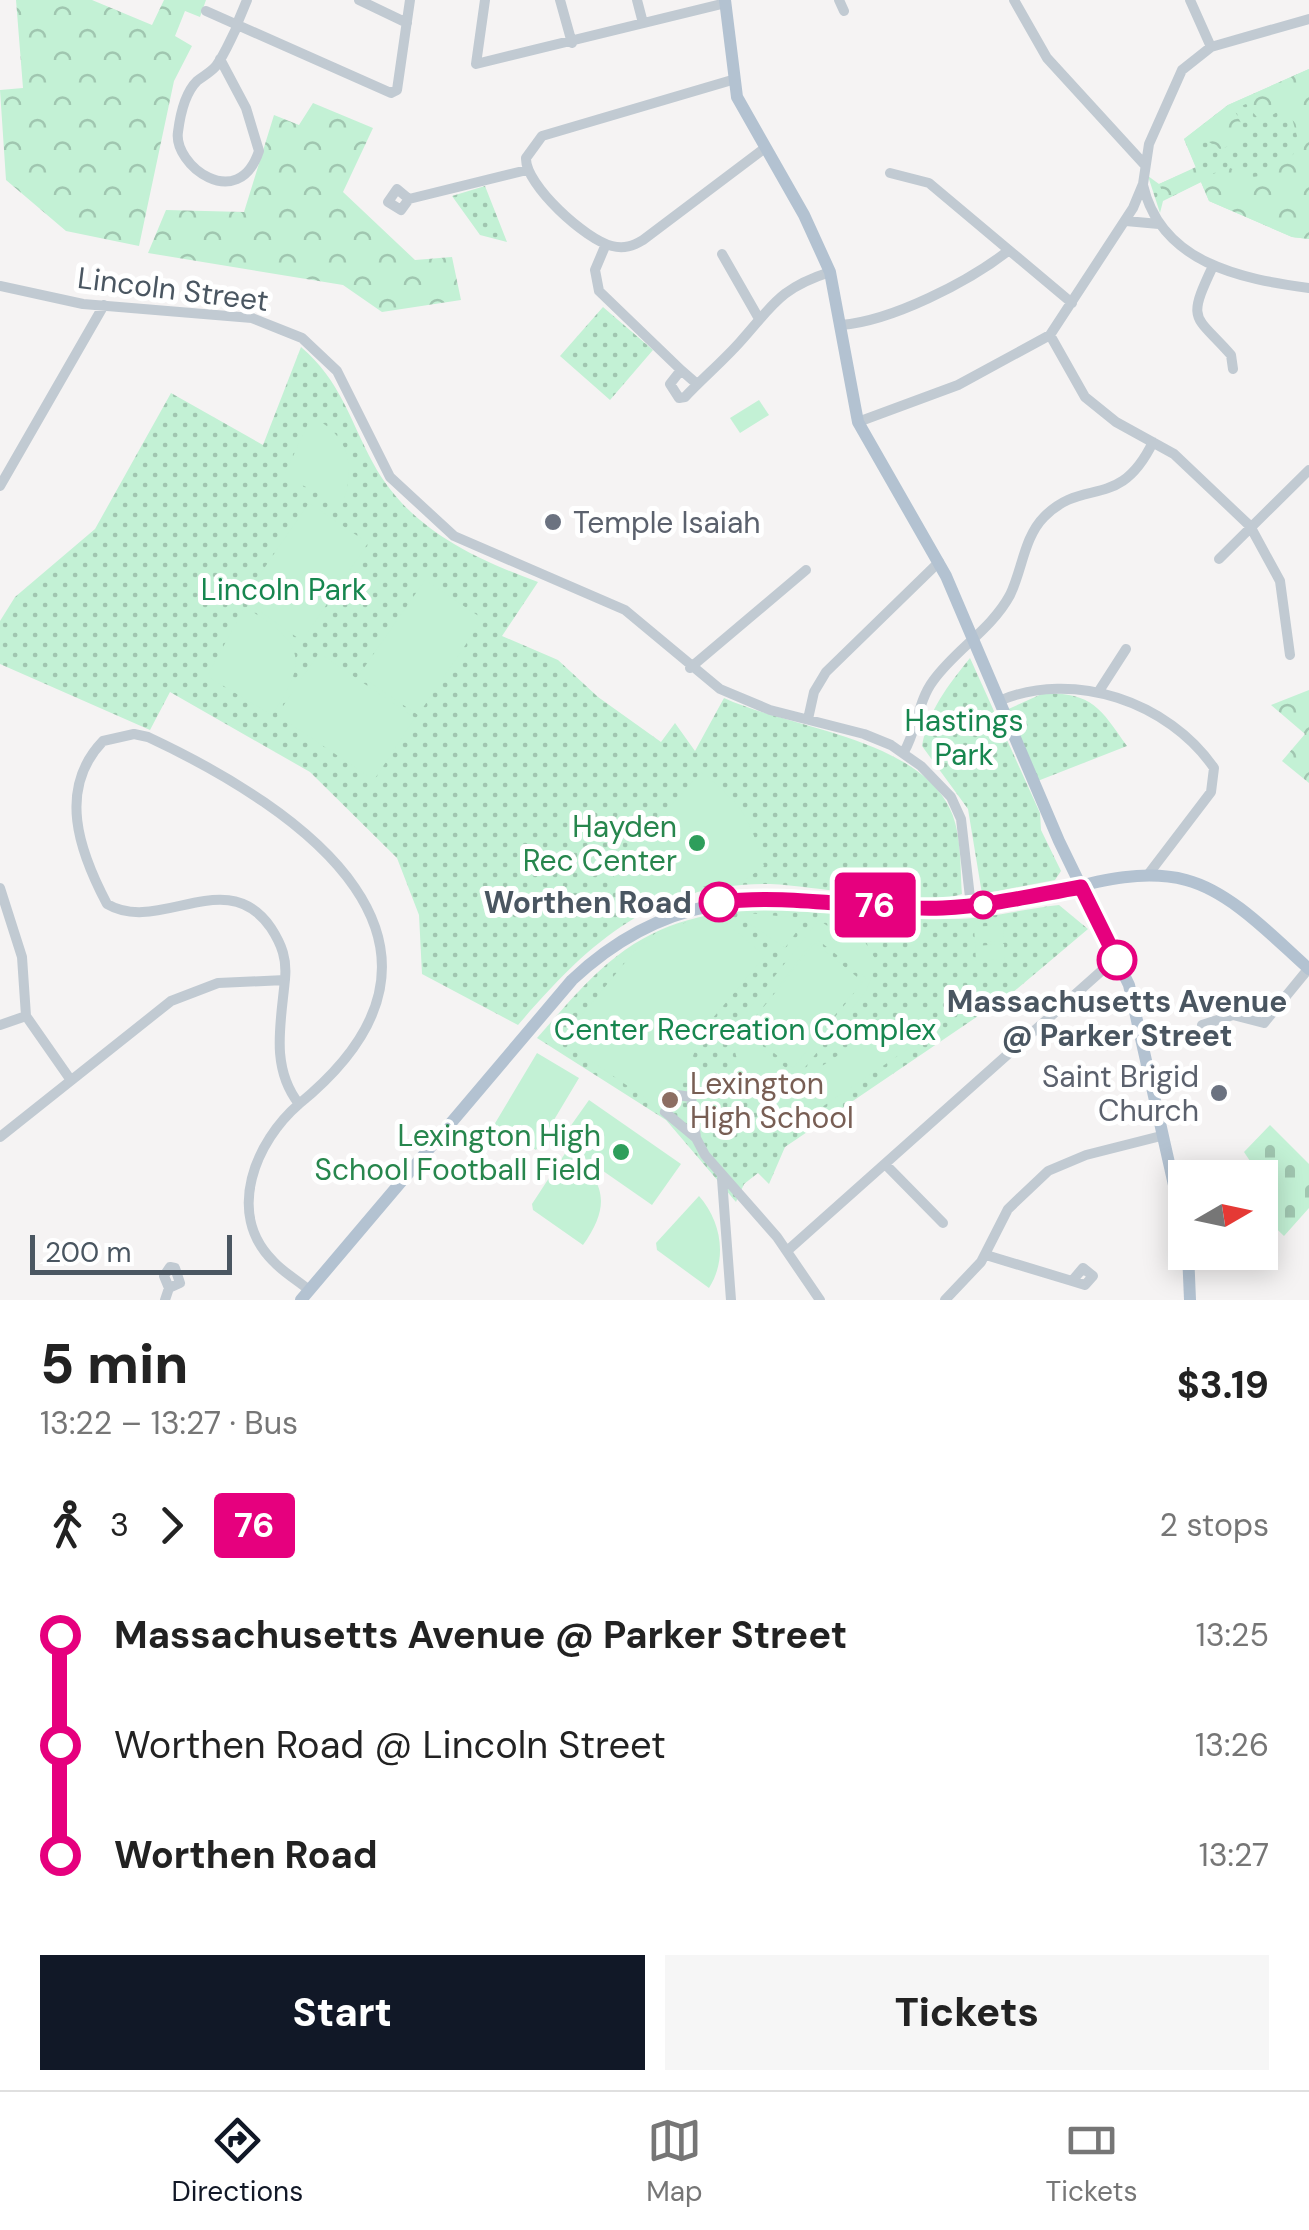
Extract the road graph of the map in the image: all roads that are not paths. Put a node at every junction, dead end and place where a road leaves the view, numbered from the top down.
1 (247, 0) edge
2 (359, 0) edge
3 (410, 0) edge
4 (485, 0) edge
5 (560, 0) edge
6 (637, 0) edge
7 (1014, 0) edge
8 (1190, 0) edge
9 (726, 1) edge
10 (206, 11) dead end
11 (1309, 18) edge
12 (407, 22) junction
13 (643, 23) junction
14 (237, 24) junction
15 (572, 43) junction
16 (1212, 47) junction
17 (220, 59) junction
18 (732, 80) junction
19 (765, 148) junction
20 (1144, 164) junction
21 (526, 170) junction
22 (890, 173) dead end
23 (1142, 184) junction
24 (409, 199) dead end
25 (1126, 221) junction
26 (1158, 224) junction
27 (606, 244) junction
28 (1008, 251) junction
29 (722, 254) dead end
30 (1212, 266) junction
31 (830, 272) junction
32 (0, 286) edge
33 (1309, 288) edge
34 (1072, 303) junction
35 (104, 305) junction
36 (758, 316) junction
37 (841, 325) junction
38 (1050, 335) junction
39 (681, 370) junction
40 (1233, 370) dead end
41 (697, 384) junction
42 (858, 422) junction
43 (1154, 442) junction
44 (1309, 470) edge
45 (0, 486) edge
46 (1252, 530) junction
47 (1219, 559) dead end
48 (939, 562) junction
49 (806, 570) dead end
50 (974, 640) junction
51 (1126, 650) dead end
52 (1290, 655) dead end
53 (690, 668) junction
54 (1099, 690) junction
55 (999, 700) junction
56 (808, 719) junction
57 (904, 752) junction
58 (1147, 876) junction
59 (1081, 887) junction
60 (0, 888) edge
61 (971, 906) junction
62 (1116, 958) junction
63 (1309, 968) edge
64 (285, 980) junction
65 (26, 1016) junction
66 (1202, 1024) dead end
67 (0, 1025) edge
68 (70, 1079) junction
69 (300, 1104) junction
70 (1161, 1136) junction
71 (0, 1137) edge
72 (696, 1138) dead end
73 (885, 1164) junction
74 (1168, 1165) edge
75 (722, 1179) junction
76 (944, 1223) dead end
77 (787, 1251) junction
78 (986, 1254) junction
79 (1190, 1270) edge
80 (1072, 1280) dead end
81 (305, 1295) edge
82 (731, 1300) edge
83 (820, 1300) edge
84 (945, 1300) edge
85 (1192, 1300) edge

1 - 14 street
2 - 12 street
3 - 12 street
4 - 15 street
5 - 15 street
6 - 13 street
7 - 20 street
8 - 16 street
9 - 13 street
9 - 18 main road
10 - 14 street
11 - 16 street
12 - 14 street
13 - 15 street
14 - 17 street
16 - 20 street
17 - 17 street
18 - 19 main road
18 - 21 street
19 - 27 street
19 - 31 main road
20 - 23 street
21 - 24 street
21 - 27 street
22 - 28 street
23 - 25 street
23 - 26 street
25 - 26 street
25 - 34 street
26 - 30 street
27 - 39 street
28 - 34 street
28 - 37 street
29 - 36 street
30 - 33 street
30 - 40 street
31 - 36 street
31 - 37 main road
32 - 35 street, Lincoln Street
34 - 38 street
35 - 45 street
35 - 53 street, Lincoln Street
36 - 41 street
37 - 42 main road
38 - 42 street
38 - 43 street
39 - 41 street
39 - 41 street
42 - 48 main road
43 - 46 street
43 - 50 street
44 - 46 street
46 - 47 street
46 - 52 street
48 - 50 main road
48 - 56 street
49 - 53 street
50 - 55 main road
50 - 57 street
51 - 54 street
53 - 56 street, Lincoln Street
54 - 55 street
54 - 58 street
55 - 59 main road
56 - 57 street, Lincoln Street
57 - 61 street, Lincoln Street
58 - 59 main road
58 - 63 main road
59 - 61 main road
59 - 62 main road
60 - 65 street
61 - 81 main road
62 - 70 main road
62 - 73 street
63 - 66 street
64 - 68 street
64 - 69 street
64 - 69 street
65 - 67 street
65 - 68 street
68 - 71 street
69 - 81 street
70 - 74 main road
70 - 78 street
72 - 75 street
73 - 76 street
73 - 77 street
75 - 77 street
75 - 82 street
77 - 83 street
78 - 80 street
78 - 84 street
79 - 85 main road

